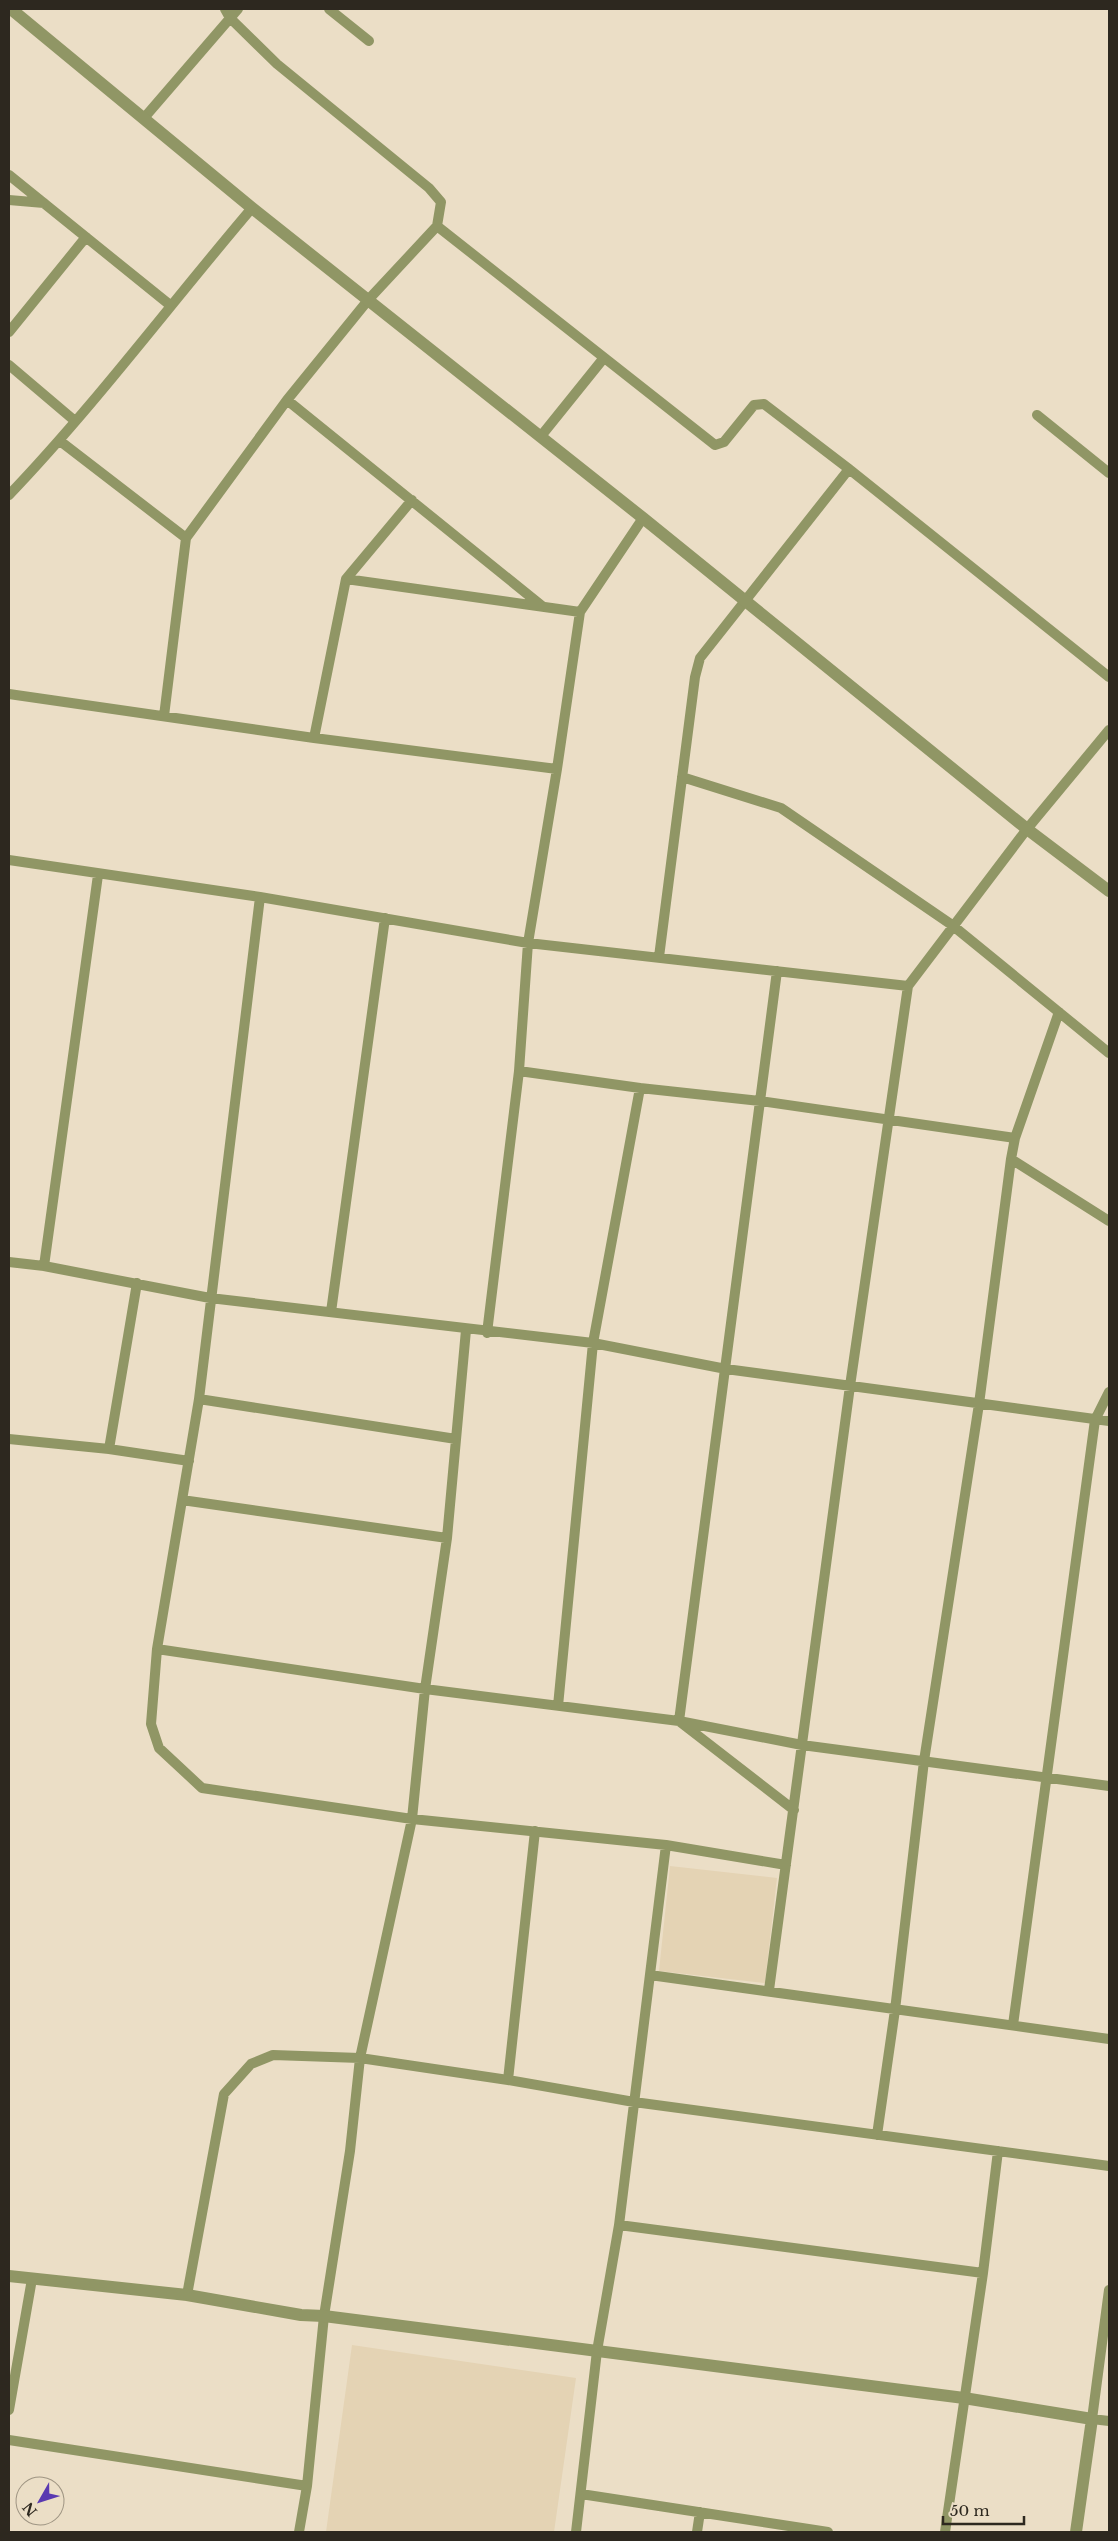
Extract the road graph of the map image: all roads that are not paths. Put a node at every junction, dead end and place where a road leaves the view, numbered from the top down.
1 (11, 9) edge
2 (238, 9) edge
3 (328, 9) edge
4 (227, 13) edge
5 (369, 40) dead end
6 (144, 118) junction
7 (9, 176) edge
8 (9, 200) edge
9 (45, 204) junction
10 (252, 208) junction
11 (437, 226) junction
12 (86, 237) junction
13 (369, 299) junction
14 (170, 305) junction
15 (10, 330) edge
16 (603, 358) junction
17 (9, 365) edge
18 (287, 400) junction
19 (1037, 415) dead end
20 (75, 421) junction
21 (541, 436) junction
22 (60, 441) junction
23 (849, 469) junction
24 (1109, 472) edge
25 (9, 495) edge
26 (412, 500) junction
27 (643, 518) junction
28 (186, 538) junction
29 (346, 579) junction
30 (745, 602) junction
31 (542, 606) junction
32 (580, 612) junction
33 (1109, 677) edge
34 (9, 694) edge
35 (164, 716) junction
36 (1109, 730) edge
37 (314, 738) junction
38 (557, 769) junction
39 (682, 777) junction
40 (1026, 829) junction
41 (9, 860) edge
42 (98, 875) junction
43 (1109, 891) edge
44 (260, 897) junction
45 (385, 918) junction
46 (952, 925) junction
47 (528, 943) junction
48 (659, 957) junction
49 (777, 971) junction
50 (908, 986) junction
51 (1059, 1012) junction
52 (1109, 1053) edge
53 (519, 1071) junction
54 (640, 1088) junction
55 (760, 1101) junction
56 (888, 1120) junction
57 (1015, 1138) junction
58 (1011, 1160) junction
59 (1109, 1221) edge
60 (9, 1262) edge
61 (44, 1266) junction
62 (137, 1283) junction
63 (210, 1298) junction
64 (331, 1312) junction
65 (466, 1330) junction
66 (487, 1332) junction
67 (593, 1343) junction
68 (726, 1369) junction
69 (850, 1386) junction
70 (1109, 1392) edge
71 (198, 1398) junction
72 (979, 1404) junction
73 (1095, 1420) junction
74 (1109, 1421) edge
75 (9, 1439) edge
76 (456, 1439) junction
77 (109, 1449) junction
78 (189, 1461) junction
79 (182, 1500) junction
80 (447, 1538) junction
81 (157, 1649) junction
82 (425, 1689) junction
83 (558, 1706) junction
84 (679, 1721) junction
85 (802, 1745) junction
86 (924, 1761) junction
87 (1046, 1777) junction
88 (1109, 1786) edge
89 (794, 1810) junction
90 (412, 1818) junction
91 (535, 1831) junction
92 (666, 1846) junction
93 (786, 1865) junction
94 (650, 1975) junction
95 (769, 1990) junction
96 (895, 2010) junction
97 (1013, 2025) junction
98 (1109, 2039) edge
99 (360, 2058) junction
100 (508, 2080) junction
101 (634, 2102) junction
102 (877, 2135) junction
103 (998, 2151) junction
104 (1109, 2166) edge
105 (619, 2225) junction
106 (983, 2273) junction
107 (9, 2276) edge
108 (32, 2279) junction
109 (1109, 2290) edge
110 (187, 2295) junction
111 (324, 2316) junction
112 (597, 2351) junction
113 (964, 2398) junction
114 (9, 2410) edge
115 (1092, 2418) junction
116 (1109, 2421) edge
117 (9, 2440) edge
118 (307, 2486) junction
119 (581, 2494) junction
120 (700, 2512) junction
121 (299, 2532) edge
122 (576, 2532) edge
123 (698, 2532) edge
124 (825, 2532) edge
125 (945, 2532) edge
126 (1076, 2532) edge

1 - 6 street
2 - 4 street
3 - 5 street
4 - 6 street
4 - 11 street
6 - 10 street
7 - 9 street
8 - 9 street
9 - 12 street
10 - 13 street
10 - 14 street
11 - 13 street
11 - 16 street
12 - 14 street
12 - 15 street
13 - 18 street
13 - 21 street
14 - 20 street
16 - 21 street
16 - 23 street
17 - 20 street
18 - 26 street
18 - 28 street
19 - 24 street
20 - 22 street
21 - 27 street
22 - 25 street
22 - 28 street
23 - 30 street
23 - 33 street
26 - 29 street
26 - 31 street
27 - 30 street
27 - 32 street
28 - 35 street
29 - 31 street
29 - 37 street
30 - 39 street
30 - 40 street
31 - 32 street
32 - 38 street
34 - 35 street
35 - 37 street
36 - 40 street
37 - 38 street
38 - 47 street
39 - 46 street
39 - 48 street
40 - 43 street
40 - 46 street
41 - 42 street
42 - 44 street
42 - 61 street
44 - 45 street
44 - 63 street
45 - 47 street
45 - 64 street
46 - 50 street
46 - 51 street
47 - 48 street
47 - 53 street
48 - 49 street
49 - 50 street
49 - 55 street
50 - 56 street
51 - 52 street
51 - 57 street
53 - 54 street
53 - 66 street
54 - 55 street
54 - 67 street
55 - 56 street
55 - 68 street
56 - 57 street
56 - 69 street
57 - 58 street
58 - 59 street
58 - 72 street
60 - 61 street
61 - 62 street
62 - 63 street
62 - 77 street
63 - 64 street
63 - 71 street
64 - 65 street
65 - 66 street
65 - 76 street
66 - 67 street
67 - 68 street
67 - 83 street
68 - 69 street
68 - 84 street
69 - 72 street
69 - 85 street
70 - 73 street
71 - 76 street
71 - 78 street
72 - 73 street
72 - 86 street
73 - 74 street
73 - 87 street
75 - 77 street
76 - 80 street
77 - 78 street
78 - 79 street
79 - 80 street
79 - 81 street
80 - 82 street
81 - 82 street
81 - 90 street
82 - 83 street
82 - 90 street
83 - 84 street
84 - 85 street
84 - 89 street
85 - 86 street
85 - 89 street
86 - 87 street
86 - 96 street
87 - 88 street
87 - 97 street
89 - 93 street
90 - 91 street
90 - 99 street
91 - 92 street
91 - 100 street
92 - 93 street
92 - 94 street
93 - 95 street
94 - 95 street
94 - 101 street
95 - 96 street
96 - 97 street
96 - 102 street
97 - 98 street
99 - 100 street
99 - 110 street
99 - 111 street
100 - 101 street
101 - 102 street
101 - 105 street
102 - 103 street
103 - 104 street
103 - 106 street
105 - 106 street
105 - 112 street
106 - 113 street
107 - 108 street
108 - 110 street
108 - 114 street
109 - 115 street
110 - 111 street
111 - 112 street
111 - 118 street
112 - 113 street
112 - 119 street
113 - 115 street
113 - 125 street
115 - 116 street
115 - 126 street
117 - 118 street
118 - 121 street
119 - 120 street
119 - 122 street
120 - 123 street
120 - 124 street

